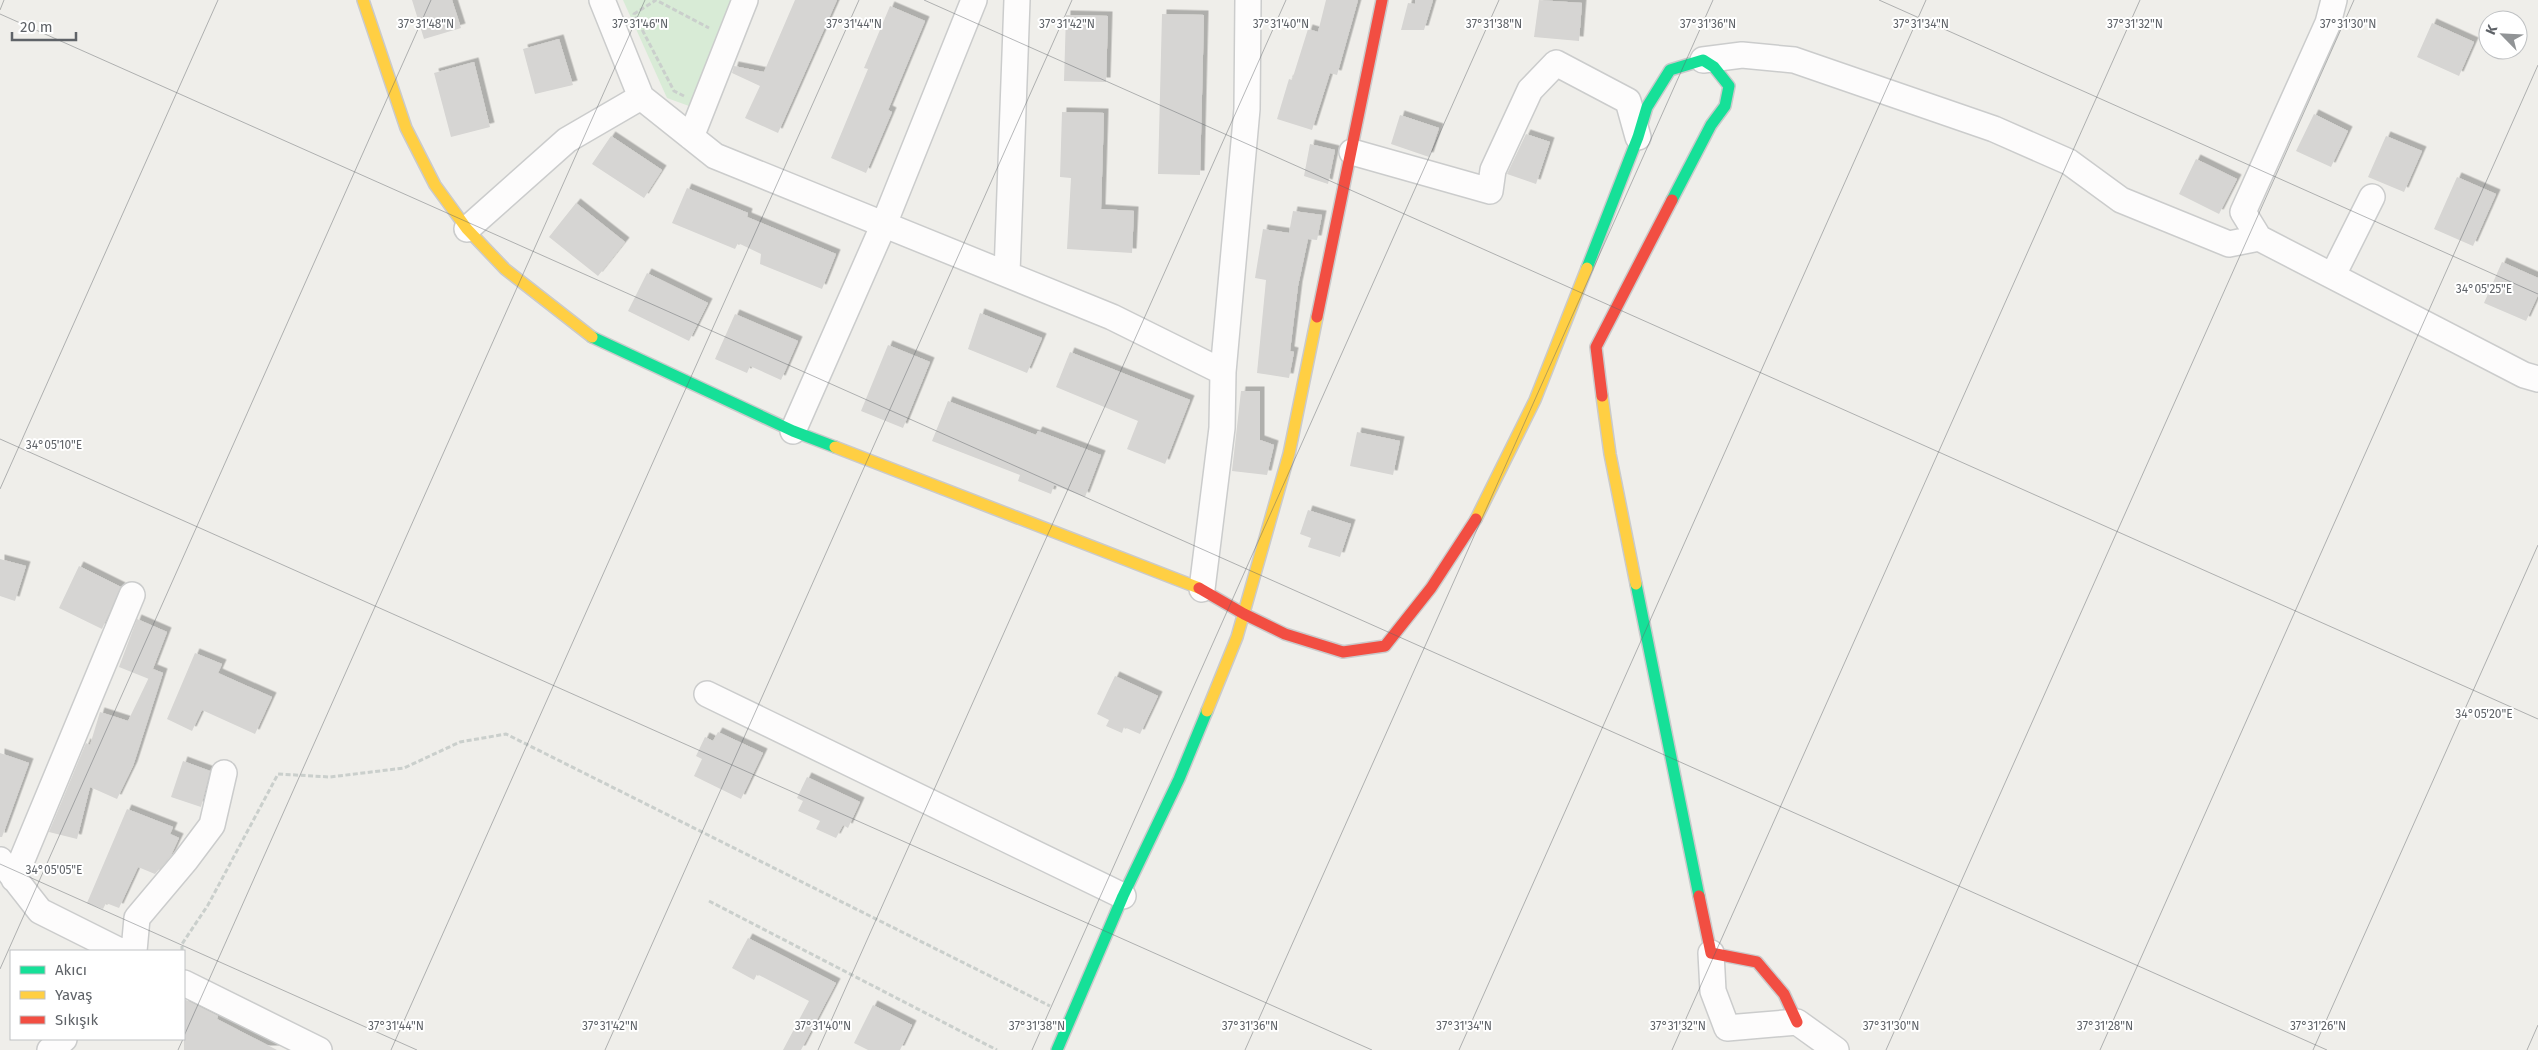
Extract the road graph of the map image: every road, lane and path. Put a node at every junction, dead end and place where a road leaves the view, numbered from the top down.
1 (363, 0) edge
2 (602, 0) edge
3 (745, 0) edge
4 (974, 0) edge
5 (1018, 0) edge
6 (1248, 0) edge
7 (1382, 0) edge
8 (2334, 0) edge
9 (715, 22) dead end
10 (1703, 60) junction
11 (689, 88) dead end
12 (641, 97) junction
13 (691, 137) junction
14 (1638, 137) junction
15 (1352, 152) junction
16 (2372, 197) dead end
17 (884, 224) junction
18 (467, 229) junction
19 (2259, 238) junction
20 (1007, 274) junction
21 (2333, 274) junction
22 (1223, 372) junction
23 (2538, 379) edge
24 (793, 431) junction
25 (1202, 589) junction
26 (132, 595) dead end
27 (1244, 614) junction
28 (707, 694) dead end
29 (224, 773) dead end
30 (7, 870) edge
31 (1122, 896) junction
32 (709, 901) dead end
33 (118, 950) edge
34 (134, 950) edge
35 (182, 950) edge
36 (1712, 953) junction
37 (185, 983) edge
38 (1071, 1016) junction
39 (1797, 1022) junction
40 (63, 1040) edge
41 (50, 1050) edge
42 (319, 1050) edge
43 (997, 1050) edge
44 (1057, 1050) edge
45 (1836, 1050) edge

1 - 18 street
2 - 12 street
3 - 13 street
4 - 17 street
5 - 20 street
6 - 22 street
7 - 15 street
8 - 19 street
9 - 11 path
10 - 14 street
10 - 19 street
10 - 36 street
12 - 13 street
12 - 18 street
13 - 17 street
14 - 15 street
14 - 27 street
15 - 27 street
16 - 21 street
17 - 20 street
17 - 24 street
18 - 24 street
19 - 21 street
20 - 22 street
21 - 23 street
22 - 25 street
24 - 25 street
25 - 27 street
26 - 30 street
27 - 31 street
28 - 31 street
29 - 34 street
30 - 33 street
31 - 38 street
32 - 43 path
35 - 38 path
36 - 39 street
36 - 39 street
37 - 42 street
38 - 44 street
39 - 45 street
40 - 41 street

